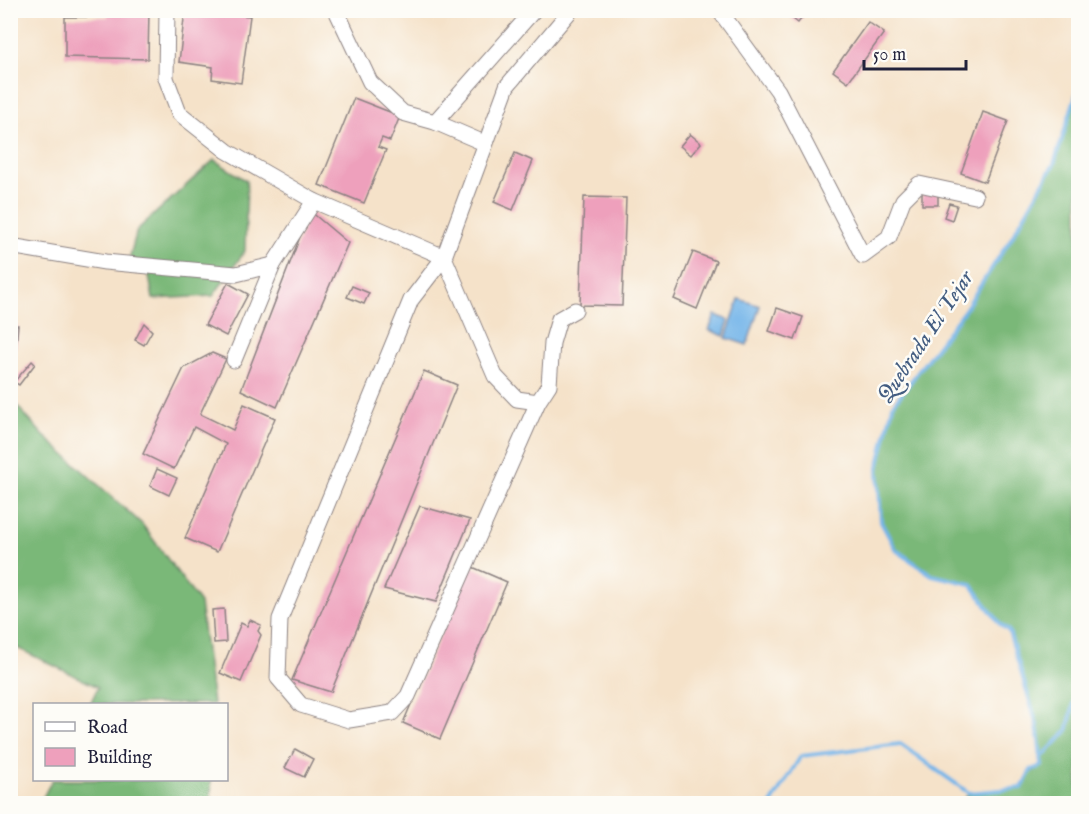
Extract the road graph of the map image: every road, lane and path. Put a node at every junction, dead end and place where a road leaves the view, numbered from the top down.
1 (167, 10) edge
2 (336, 10) edge
3 (534, 10) edge
4 (571, 10) edge
5 (719, 10) edge
6 (435, 122) junction
7 (484, 143) junction
8 (975, 196) dead end
9 (314, 201) junction
10 (10, 246) edge
11 (444, 257) junction
12 (273, 265) junction
13 (575, 310) dead end
14 (234, 360) dead end
15 (538, 402) junction

1 - 9 street
2 - 6 street
3 - 6 street
4 - 7 street
5 - 8 street
6 - 7 street
7 - 11 street
9 - 11 street
9 - 12 street
10 - 12 street
11 - 15 street
11 - 15 street
12 - 14 street
13 - 15 street

